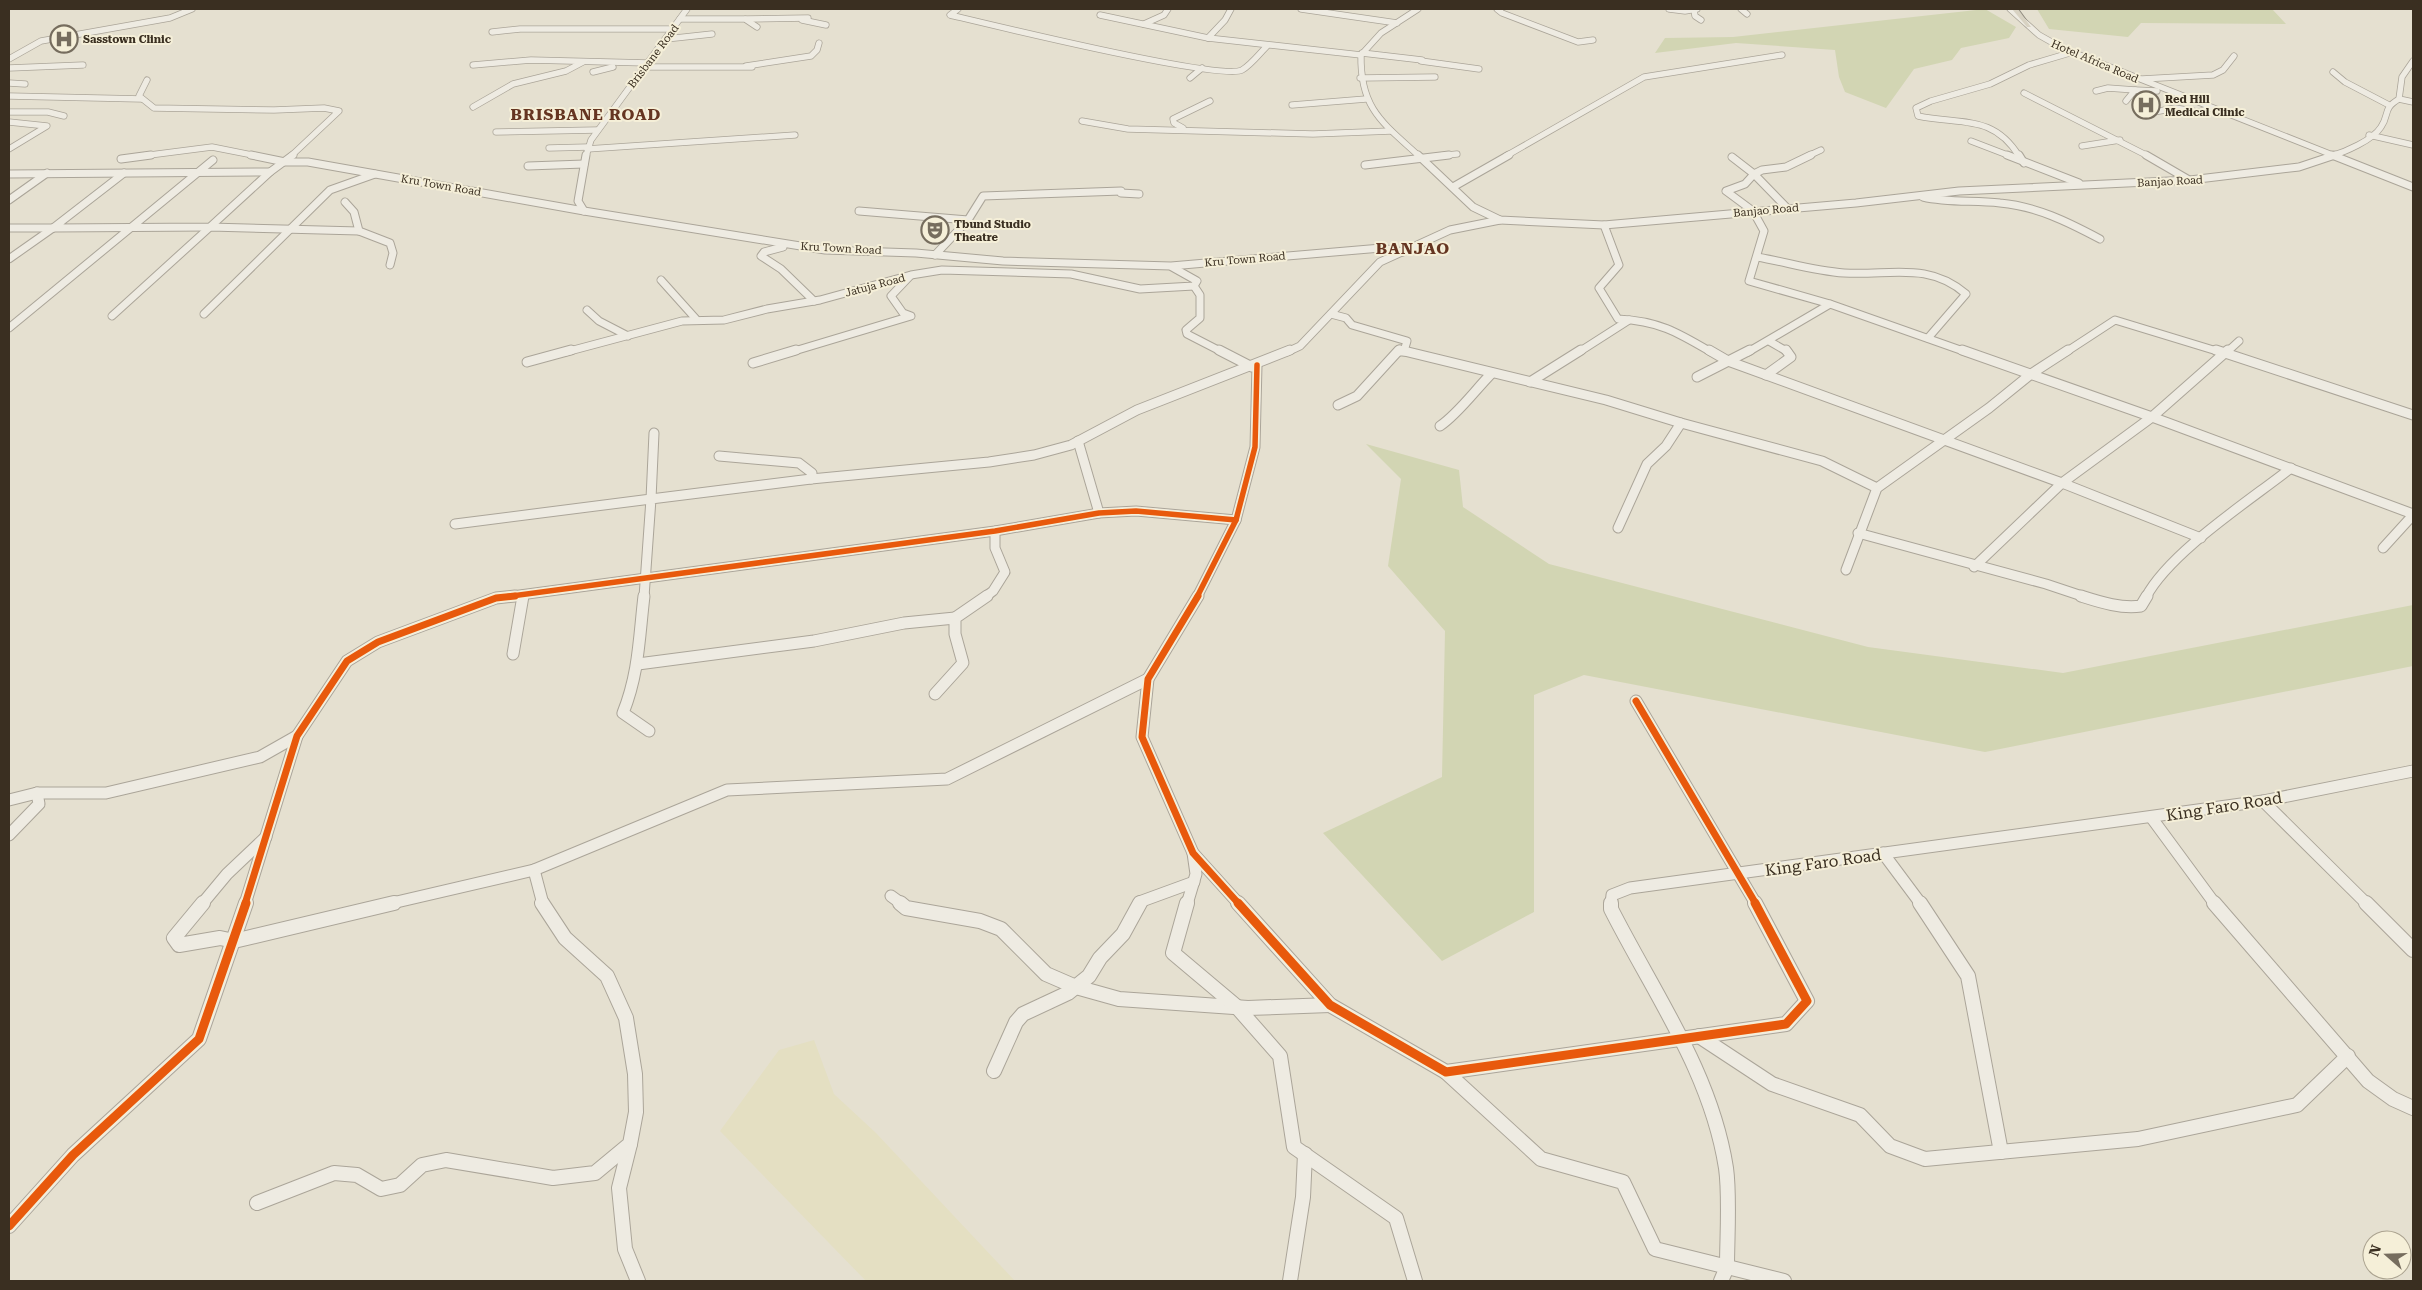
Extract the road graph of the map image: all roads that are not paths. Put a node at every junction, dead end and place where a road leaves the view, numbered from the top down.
1 (192, 9) edge
2 (687, 9) edge
3 (958, 9) edge
4 (1168, 9) edge
5 (1231, 9) edge
6 (1301, 9) edge
7 (1418, 9) edge
8 (1497, 9) edge
9 (1670, 9) edge
10 (1696, 9) edge
11 (1741, 9) edge
12 (2009, 9) edge
13 (2015, 9) edge
14 (1748, 14) dead end
15 (1100, 15) dead end
16 (2018, 17) joint
17 (808, 18) dead end
18 (680, 19) junction
19 (745, 19) junction
20 (798, 19) junction
21 (1701, 20) dead end
22 (1397, 23) junction
23 (1144, 24) junction
24 (826, 25) dead end
25 (2029, 26) junction
26 (757, 27) dead end
27 (674, 29) junction
28 (492, 32) dead end
29 (712, 34) dead end
30 (1208, 38) junction
31 (666, 39) junction
32 (1593, 40) dead end
33 (819, 43) dead end
34 (1267, 46) junction
35 (2073, 52) junction
36 (1361, 54) junction
37 (1782, 56) dead end
38 (2234, 56) dead end
39 (9, 59) edge
40 (2413, 61) edge
41 (583, 63) junction
42 (621, 64) junction
43 (83, 65) dead end
44 (474, 65) dead end
45 (646, 65) junction
46 (742, 66) junction
47 (752, 67) dead end
48 (9, 68) edge
49 (1202, 68) junction
50 (1479, 69) dead end
51 (593, 72) dead end
52 (2334, 72) dead end
53 (1435, 77) dead end
54 (1190, 78) dead end
55 (1360, 78) junction
56 (147, 80) dead end
57 (2139, 80) junction
58 (9, 83) edge
59 (25, 84) dead end
60 (2135, 90) junction
61 (2096, 91) dead end
62 (2024, 93) dead end
63 (9, 96) edge
64 (2182, 97) junction
65 (142, 99) junction
66 (1366, 99) junction
67 (2399, 99) junction
68 (1210, 101) dead end
69 (2126, 101) dead end
70 (2413, 102) edge
71 (1292, 105) dead end
72 (2389, 105) junction
73 (474, 107) dead end
74 (2211, 108) junction
75 (9, 112) edge
76 (2144, 114) dead end
77 (64, 116) dead end
78 (1082, 121) dead end
79 (9, 122) edge
80 (596, 130) junction
81 (1188, 130) junction
82 (1391, 131) junction
83 (496, 132) dead end
84 (796, 135) dead end
85 (2369, 135) junction
86 (1184, 138) dead end
87 (2120, 140) junction
88 (1972, 141) dead end
89 (2413, 145) edge
90 (2082, 146) dead end
91 (549, 148) dead end
92 (588, 148) junction
93 (9, 149) edge
94 (191, 150) junction
95 (1821, 150) dead end
96 (1457, 154) dead end
97 (2331, 156) junction
98 (1732, 157) dead end
99 (121, 159) dead end
100 (1424, 160) junction
101 (285, 162) junction
102 (2024, 163) junction
103 (584, 164) junction
104 (1365, 165) dead end
105 (528, 166) dead end
106 (124, 172) junction
107 (199, 172) junction
108 (270, 172) junction
109 (47, 173) junction
110 (9, 174) edge
111 (376, 174) junction
112 (1754, 174) junction
113 (2190, 180) junction
114 (2084, 185) junction
115 (1453, 187) junction
116 (2413, 188) edge
117 (1139, 194) dead end
118 (1917, 195) junction
119 (9, 200) edge
120 (345, 202) dead end
121 (1787, 208) junction
122 (584, 211) junction
123 (859, 211) dead end
124 (1753, 211) junction
125 (968, 220) junction
126 (1500, 220) junction
127 (1604, 225) junction
128 (210, 227) junction
129 (9, 228) edge
130 (53, 228) junction
131 (130, 228) junction
132 (288, 229) junction
133 (359, 230) junction
134 (2100, 239) dead end
135 (794, 246) junction
136 (1403, 252) junction
137 (935, 255) junction
138 (1757, 257) junction
139 (9, 259) edge
140 (390, 265) dead end
141 (1171, 266) junction
142 (911, 275) junction
143 (661, 280) dead end
144 (1194, 286) junction
145 (814, 301) junction
146 (1830, 304) junction
147 (587, 310) dead end
148 (204, 314) dead end
149 (1330, 314) junction
150 (112, 316) dead end
151 (696, 319) junction
152 (1629, 320) junction
153 (9, 328) edge
154 (628, 336) junction
155 (1928, 338) junction
156 (1769, 341) junction
157 (2239, 341) dead end
158 (1404, 352) junction
159 (2225, 353) junction
160 (1728, 361) junction
161 (527, 362) dead end
162 (753, 363) dead end
163 (1254, 366) junction
164 (1492, 373) junction
165 (2032, 374) junction
166 (1766, 375) junction
167 (1697, 377) dead end
168 (1530, 382) junction
169 (1338, 405) dead end
170 (2413, 415) edge
171 (2152, 416) junction
172 (1681, 424) junction
173 (1440, 426) dead end
174 (654, 433) dead end
175 (1078, 440) junction
176 (1944, 441) junction
177 (719, 456) dead end
178 (2291, 468) junction
179 (811, 479) junction
180 (2062, 483) junction
181 (1877, 488) junction
182 (651, 499) junction
183 (1099, 513) junction
184 (2413, 514) edge
185 (1236, 520) junction
186 (455, 524) dead end
187 (1618, 528) dead end
188 (995, 531) junction
189 (1858, 533) junction
190 (2201, 538) junction
191 (2383, 548) dead end
192 (1974, 567) junction
193 (1846, 570) dead end
194 (646, 578) junction
195 (523, 595) junction
196 (955, 618) junction
197 (512, 654) dead end
198 (638, 664) junction
199 (1148, 679) junction
200 (935, 694) dead end
201 (1636, 701) dead end
202 (649, 731) dead end
203 (297, 736) junction
204 (2413, 771) edge
205 (37, 794) junction
206 (9, 800) edge
207 (2263, 801) junction
208 (2151, 817) junction
209 (9, 835) edge
210 (266, 836) junction
211 (1193, 853) junction
212 (1883, 853) junction
213 (534, 870) junction
214 (1739, 873) junction
215 (1194, 882) junction
216 (891, 896) dead end
217 (234, 940) junction
218 (2413, 950) edge
219 (1076, 987) junction
220 (1330, 1005) junction
221 (1236, 1006) junction
222 (1699, 1036) junction
223 (1682, 1037) junction
224 (2348, 1056) junction
225 (994, 1071) dead end
226 (1446, 1072) junction
227 (2413, 1108) edge
228 (630, 1144) junction
229 (2001, 1152) junction
230 (1305, 1154) junction
231 (257, 1203) dead end
232 (9, 1226) edge
233 (1727, 1267) junction
234 (638, 1281) edge
235 (1290, 1281) edge
236 (1415, 1281) edge
237 (1721, 1281) edge
238 (1784, 1281) edge

1 - 39 street
2 - 18 street, Brisbane Road
3 - 49 street
4 - 23 street
5 - 30 street
6 - 22 street
7 - 22 street
8 - 32 street
9 - 10 street
10 - 21 street
11 - 14 street
12 - 16 highway
13 - 25 highway
15 - 23 street
16 - 25 street, Hotel Africa Road
17 - 20 street
18 - 19 street
18 - 27 street, Brisbane Road
19 - 20 street
19 - 26 street
20 - 24 street
22 - 36 street
23 - 30 street
25 - 35 street, Hotel Africa Road
27 - 28 street
27 - 31 street, Brisbane Road
29 - 31 street
30 - 34 street
31 - 45 street, Brisbane Road
33 - 46 street
34 - 36 street
34 - 49 street
35 - 57 street, Hotel Africa Road
35 - 102 street
36 - 50 street
36 - 55 street, Banjao Road
37 - 115 street
38 - 57 street
40 - 67 street
41 - 42 street
41 - 44 street
41 - 73 street
42 - 45 street
42 - 51 street
43 - 48 street
45 - 46 street
45 - 80 street, Brisbane Road
46 - 47 street
49 - 54 street
52 - 72 street
53 - 55 street
55 - 66 street, Banjao Road
56 - 65 street
57 - 64 street, Hotel Africa Road
58 - 59 street
60 - 61 street
60 - 64 street
60 - 69 street
62 - 87 street
63 - 65 street
64 - 74 street, Hotel Africa Road
65 - 101 street
66 - 71 street
66 - 82 street, Banjao Road
67 - 70 street
67 - 72 street
68 - 81 street
72 - 85 street, Banjao Road
74 - 76 street
74 - 97 street, Hotel Africa Road
75 - 77 street
78 - 81 street
79 - 93 street
80 - 83 street
80 - 92 street, Brisbane Road
81 - 82 street
81 - 86 street
82 - 100 street, Banjao Road
84 - 92 street
85 - 89 street
85 - 97 street, Banjao Road
87 - 90 street
87 - 113 street
88 - 102 street
91 - 92 street
92 - 103 street, Brisbane Road
94 - 99 street, Kru Town Road
94 - 101 street, Kru Town Road
94 - 107 street
95 - 112 street
96 - 100 street
97 - 113 street, Banjao Road
97 - 116 street, Hotel Africa Road
98 - 112 street
100 - 104 street
100 - 115 street, Banjao Road
101 - 108 street
101 - 111 street, Kru Town Road
102 - 114 street
103 - 105 street
103 - 122 street, Brisbane Road
106 - 107 street
106 - 109 street
106 - 130 street
107 - 108 street
107 - 131 street
108 - 128 street
109 - 110 street
109 - 119 street
111 - 122 street, Kru Town Road
111 - 132 street
112 - 121 street
112 - 124 street
113 - 114 street, Banjao Road
114 - 118 street, Banjao Road
115 - 126 street, Banjao Road
117 - 125 street
118 - 121 street, Banjao Road
118 - 134 street
120 - 133 street
121 - 124 street, Banjao Road
122 - 135 street, Kru Town Road
123 - 125 street
124 - 127 street, Banjao Road
124 - 138 street
125 - 137 street
126 - 127 street, Banjao Road
126 - 136 street
127 - 152 street
128 - 131 street
128 - 132 street
128 - 150 street
129 - 130 street
130 - 131 street
130 - 139 street
131 - 153 street
132 - 133 street
132 - 148 street
133 - 140 street
135 - 137 street, Kru Town Road
135 - 145 street
136 - 141 street, Kru Town Road
136 - 149 street
137 - 141 street, Kru Town Road
138 - 146 street
138 - 155 street
141 - 144 street
142 - 144 street, Jatuja Road
142 - 145 street, Jatuja Road
142 - 162 street
143 - 151 street
144 - 163 street
145 - 151 street, Jatuja Road
146 - 155 street
146 - 156 street
147 - 154 street
149 - 158 street
149 - 163 street
151 - 154 street, Jatuja Road
152 - 160 street
152 - 168 street
154 - 161 street, Jatuja Road
155 - 165 street
156 - 160 street
156 - 166 street
157 - 159 street
158 - 164 street
158 - 169 street
159 - 165 street
159 - 170 street
159 - 171 street
160 - 166 street
160 - 167 street
163 - 175 street
163 - 185 street
164 - 168 street
164 - 173 street
165 - 171 street
165 - 176 street
166 - 176 street
168 - 172 street
171 - 178 street
171 - 180 street
172 - 181 street
172 - 187 street
174 - 182 street
175 - 179 street
175 - 183 street
176 - 180 street
176 - 181 street
177 - 179 street
178 - 184 street
178 - 190 street
179 - 182 street
180 - 190 street
180 - 192 street
181 - 189 street
182 - 186 street
182 - 194 street
183 - 185 street
183 - 188 street
184 - 191 street
185 - 199 street
188 - 194 street
188 - 196 street
189 - 192 street
189 - 193 street
190 - 192 street
194 - 195 street
194 - 198 street
195 - 197 street
195 - 203 street
196 - 198 street
196 - 200 street
198 - 202 street
199 - 211 street
199 - 213 street
201 - 214 street
203 - 205 street
203 - 210 street
204 - 207 street, King Faro Road
205 - 206 street
205 - 209 street
207 - 208 street, King Faro Road
207 - 218 street
208 - 212 street, King Faro Road
208 - 224 street
210 - 217 street
210 - 217 street
211 - 215 street
211 - 220 street
212 - 214 street, King Faro Road
212 - 229 street
213 - 217 street
213 - 228 street
214 - 222 street
214 - 223 street, King Faro Road
215 - 219 street
215 - 221 street
216 - 219 street
217 - 232 street
219 - 221 street
219 - 225 street
220 - 221 street
220 - 226 street
221 - 230 street
222 - 223 street
222 - 229 street
223 - 226 street
223 - 233 street, King Faro Road
224 - 227 street
224 - 229 street
226 - 233 street
228 - 231 street
228 - 234 street
230 - 235 street
230 - 236 street
233 - 237 street, King Faro Road
233 - 238 street

